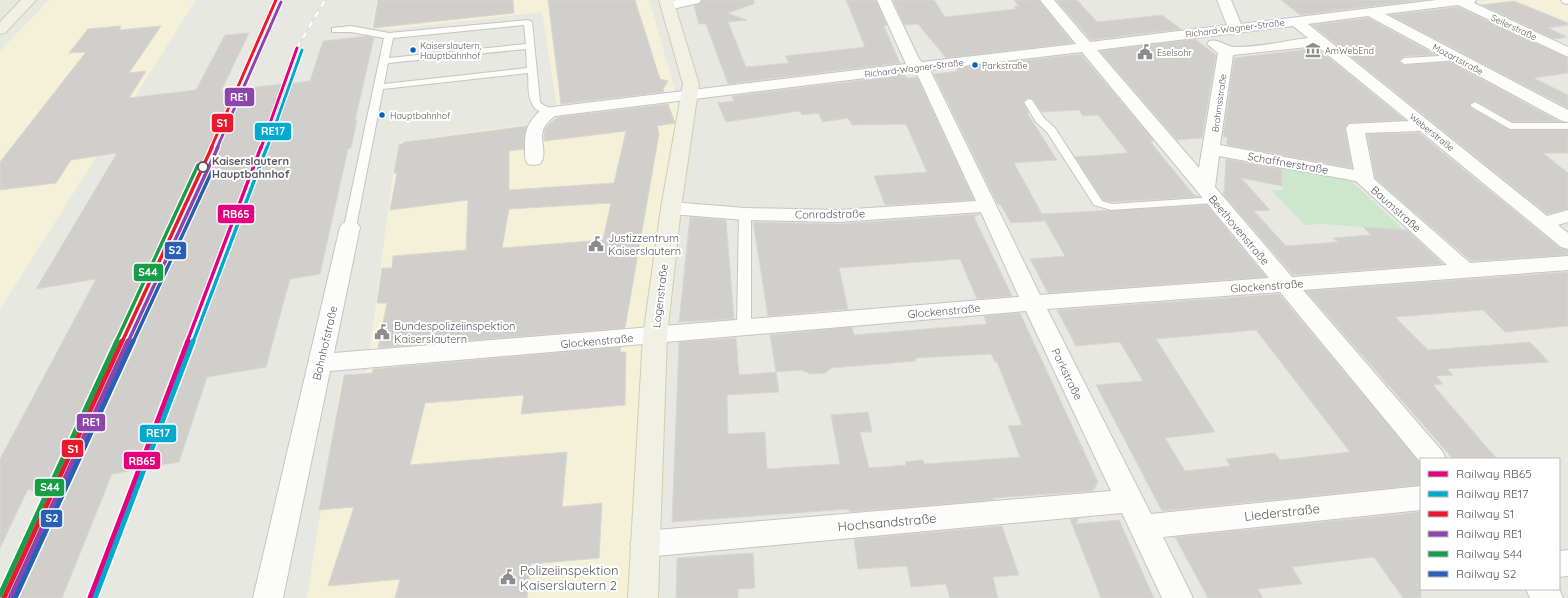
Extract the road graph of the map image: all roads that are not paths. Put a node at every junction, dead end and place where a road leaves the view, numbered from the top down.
1 (29, 0) edge
2 (694, 0) edge
3 (884, 0) edge
4 (1047, 0) edge
5 (1224, 0) edge
6 (1347, 0) edge
7 (1464, 1) edge
8 (667, 3) edge
9 (1370, 12) junction
10 (1296, 21) junction
11 (1235, 27) junction
12 (0, 30) edge
13 (335, 30) dead end
14 (1197, 32) junction
15 (389, 36) junction
16 (1321, 42) junction
17 (529, 44) junction
18 (1087, 47) junction
19 (1226, 51) junction
20 (1568, 53) edge
21 (1457, 58) junction
22 (384, 59) junction
23 (1404, 61) dead end
24 (918, 67) junction
25 (531, 70) junction
26 (378, 87) junction
27 (689, 95) junction
28 (1029, 102) dead end
29 (1475, 105) dead end
30 (550, 112) junction
31 (1568, 117) edge
32 (1424, 126) junction
33 (1568, 126) edge
34 (1212, 150) junction
35 (534, 160) dead end
36 (1364, 177) junction
37 (1210, 195) junction
38 (988, 206) junction
39 (671, 208) junction
40 (744, 214) junction
41 (1568, 216) edge
42 (1543, 223) junction
43 (350, 227) joint
44 (1568, 243) edge
45 (1568, 263) edge
46 (1466, 271) junction
47 (1285, 284) junction
48 (1033, 303) junction
49 (744, 328) junction
50 (655, 336) junction
51 (320, 363) junction
52 (1432, 458) edge
53 (1420, 498) edge
54 (1130, 501) junction
55 (1143, 527) junction
56 (646, 544) junction
57 (1542, 590) edge
58 (268, 598) edge
59 (643, 598) edge
60 (1178, 598) edge
61 (1548, 598) edge

1 - 12 main road
2 - 8 street
3 - 24 street, Parkstraße
4 - 18 street, Beethovenstraße
5 - 11 street
6 - 9 street, Mozartstraße
7 - 9 street, Richard-Wagner-Straße
7 - 20 street, Seilerstraße
8 - 27 main road, Logenstraße
9 - 10 street, Richard-Wagner-Straße
9 - 21 street, Mozartstraße
10 - 11 street, Richard-Wagner-Straße
10 - 16 street, Weberstraße
11 - 14 street, Richard-Wagner-Straße
13 - 15 lane
14 - 18 street, Richard-Wagner-Straße
14 - 19 street
15 - 17 lane
15 - 22 lane, Bahnhofstraße
16 - 19 street, Richard-Wagner-Straße
16 - 32 street, Weberstraße
17 - 22 lane
17 - 25 lane
18 - 24 street, Richard-Wagner-Straße
18 - 37 street, Beethovenstraße
19 - 34 street, Brahmsstraße
21 - 23 lane
21 - 31 street, Mozartstraße
22 - 26 lane, Bahnhofstraße
24 - 27 street, Richard-Wagner-Straße
24 - 38 street, Parkstraße
25 - 26 lane
25 - 30 lane
26 - 43 lane, Bahnhofstraße
27 - 30 street, Richard-Wagner-Straße
27 - 39 main road, Logenstraße
28 - 37 lane
29 - 33 lane
30 - 35 street
32 - 36 street, Baumstraße
32 - 42 street, Weberstraße
34 - 36 street, Schaffnerstraße
34 - 37 street, Brahmsstraße
36 - 46 street, Baumstraße
37 - 47 street, Beethovenstraße
38 - 40 street, Conradstraße
38 - 48 street, Parkstraße
39 - 40 street, Conradstraße
39 - 50 main road, Logenstraße
40 - 49 lane
41 - 42 street
42 - 44 street, Weberstraße
43 - 51 street, Bahnhofstraße
45 - 46 street, Glockenstraße
46 - 47 street, Glockenstraße
47 - 48 street, Glockenstraße
47 - 52 street, Beethovenstraße
48 - 49 street, Glockenstraße
48 - 54 street, Parkstraße
49 - 50 street, Glockenstraße
50 - 51 street, Glockenstraße
50 - 56 main road, Logenstraße
51 - 58 street, Bahnhofstraße
53 - 55 street, Liederstraße
54 - 55 street, Parkstraße
54 - 56 street, Hochsandstraße
55 - 60 street, Parkstraße
56 - 59 main road, Logenstraße
57 - 61 street

